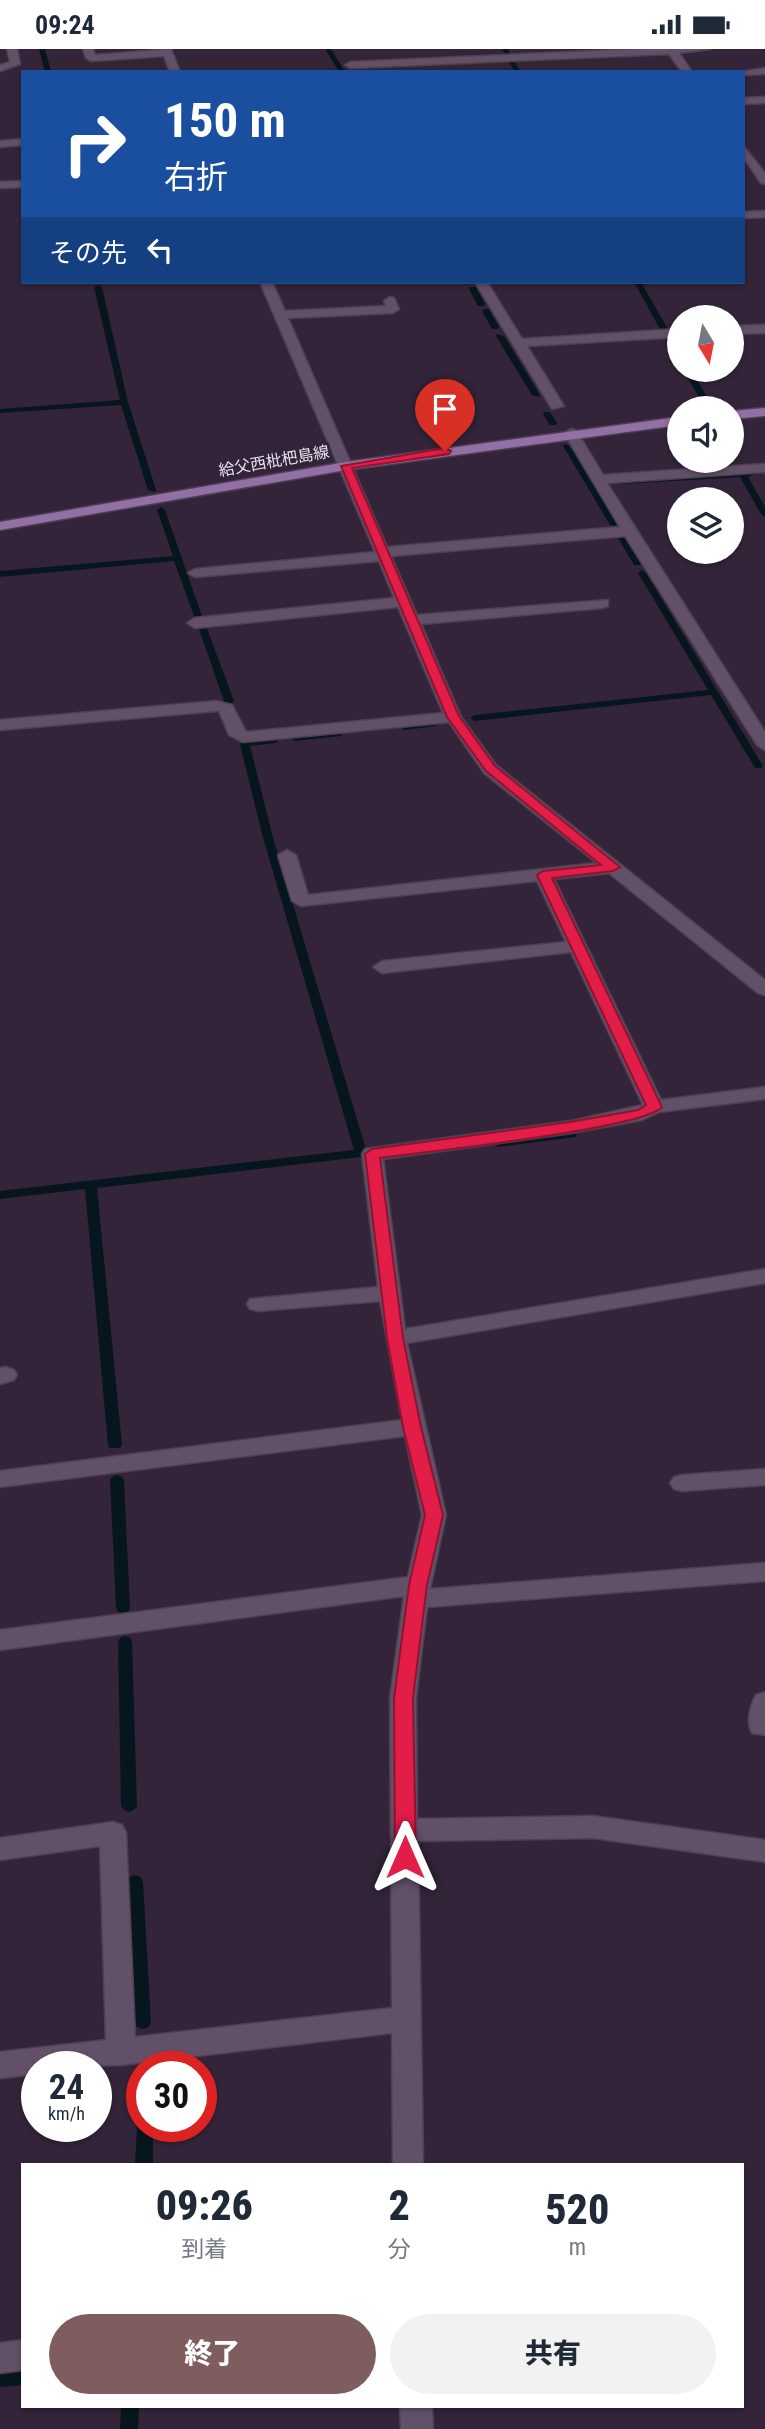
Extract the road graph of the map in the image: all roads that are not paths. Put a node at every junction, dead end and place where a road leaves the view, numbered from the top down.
1 (12, 49) edge
2 (88, 49) edge
3 (705, 49) edge
4 (671, 50) edge
5 (167, 51) edge
6 (350, 65) edge
7 (0, 68) edge
8 (175, 70) edge
9 (686, 70) edge
10 (765, 71) edge
11 (745, 72) edge
12 (765, 100) edge
13 (745, 101) edge
14 (21, 142) edge
15 (0, 144) edge
16 (765, 162) edge
17 (748, 163) edge
18 (765, 181) edge
19 (21, 184) edge
20 (0, 185) edge
21 (765, 214) edge
22 (745, 215) edge
23 (267, 284) edge
24 (482, 284) edge
25 (390, 301) dead end
26 (281, 315) junction
27 (765, 329) edge
28 (744, 330) edge
29 (667, 334) edge
30 (518, 342) junction
31 (557, 406) dead end
32 (765, 412) edge
33 (744, 414) edge
34 (667, 422) edge
35 (571, 433) junction
36 (346, 466) junction
37 (765, 468) edge
38 (598, 479) junction
39 (0, 526) edge
40 (629, 531) junction
41 (384, 554) junction
42 (195, 573) dead end
43 (404, 602) junction
44 (603, 603) dead end
45 (412, 620) junction
46 (195, 623) dead end
47 (453, 717) junction
48 (0, 725) edge
49 (765, 744) edge
50 (287, 855) dead end
51 (613, 867) junction
52 (543, 875) junction
53 (577, 946) junction
54 (382, 967) dead end
55 (765, 989) edge
56 (765, 1093) edge
57 (654, 1107) junction
58 (765, 1276) edge
59 (389, 1293) junction
60 (258, 1304) dead end
61 (395, 1338) junction
62 (412, 1427) junction
63 (765, 1477) edge
64 (0, 1479) edge
65 (682, 1483) dead end
66 (765, 1572) edge
67 (417, 1592) junction
68 (0, 1640) edge
69 (406, 1830) junction
70 (0, 1849) edge
71 (765, 1851) edge
72 (405, 2019) junction
73 (121, 2052) junction
74 (0, 2066) edge
75 (408, 2163) edge
76 (21, 2355) edge
77 (0, 2358) edge
78 (416, 2408) edge
79 (417, 2429) edge

1 - 7 street
2 - 5 street
3 - 4 street
4 - 6 street
4 - 9 street
5 - 8 street
10 - 11 street
12 - 13 street
14 - 15 street
16 - 17 street
17 - 18 street
19 - 20 street
21 - 22 street
23 - 26 street
24 - 30 street
25 - 26 street
26 - 36 street
27 - 28 street
29 - 30 street
30 - 31 street
32 - 33 main road
34 - 35 main road, 給父西枇杷島線
35 - 36 main road, 給父西枇杷島線
35 - 38 street
36 - 39 main road, 給父西枇杷島線
36 - 41 street
37 - 38 street
38 - 40 street
40 - 41 street
40 - 49 street
41 - 42 street
41 - 43 street
43 - 45 street
43 - 46 street
44 - 45 street
45 - 47 street
47 - 48 street
47 - 51 street
50 - 52 street
51 - 52 street
51 - 55 street
52 - 53 street
53 - 54 street
53 - 57 street
56 - 57 street
57 - 59 street
58 - 61 street
59 - 60 street
59 - 61 street
61 - 62 street
62 - 64 street
62 - 67 street
63 - 65 street
66 - 67 street
67 - 68 street
67 - 69 street
69 - 71 street
69 - 72 street
70 - 73 street
72 - 73 street
72 - 75 street
73 - 74 street
76 - 77 street
78 - 79 street

